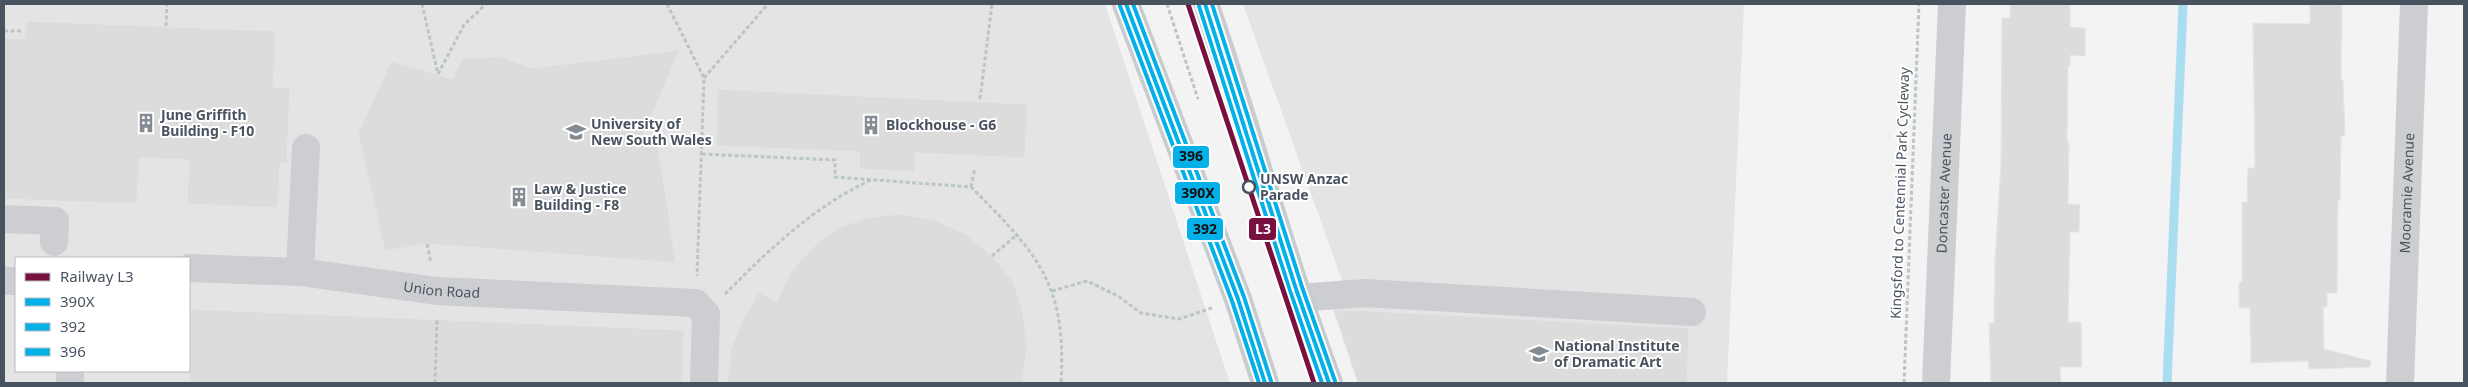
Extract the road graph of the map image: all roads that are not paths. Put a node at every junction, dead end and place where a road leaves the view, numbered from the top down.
1 (1126, 4) edge
2 (1205, 4) edge
3 (1952, 4) edge
4 (2414, 4) edge
5 (306, 148) dead end
6 (4, 219) edge
7 (54, 251) edge
8 (190, 268) edge
9 (300, 272) junction
10 (1298, 298) junction
11 (1692, 312) dead end
12 (704, 383) edge
13 (1265, 383) edge
14 (1329, 383) edge
15 (1936, 383) edge
16 (2400, 383) edge

1 - 13 main road
2 - 10 main road
3 - 15 street, Doncaster Avenue
4 - 16 street, Mooramie Avenue
5 - 9 street
6 - 7 street
8 - 9 street, Union Road
9 - 12 street, Union Road
10 - 11 street
10 - 14 main road

